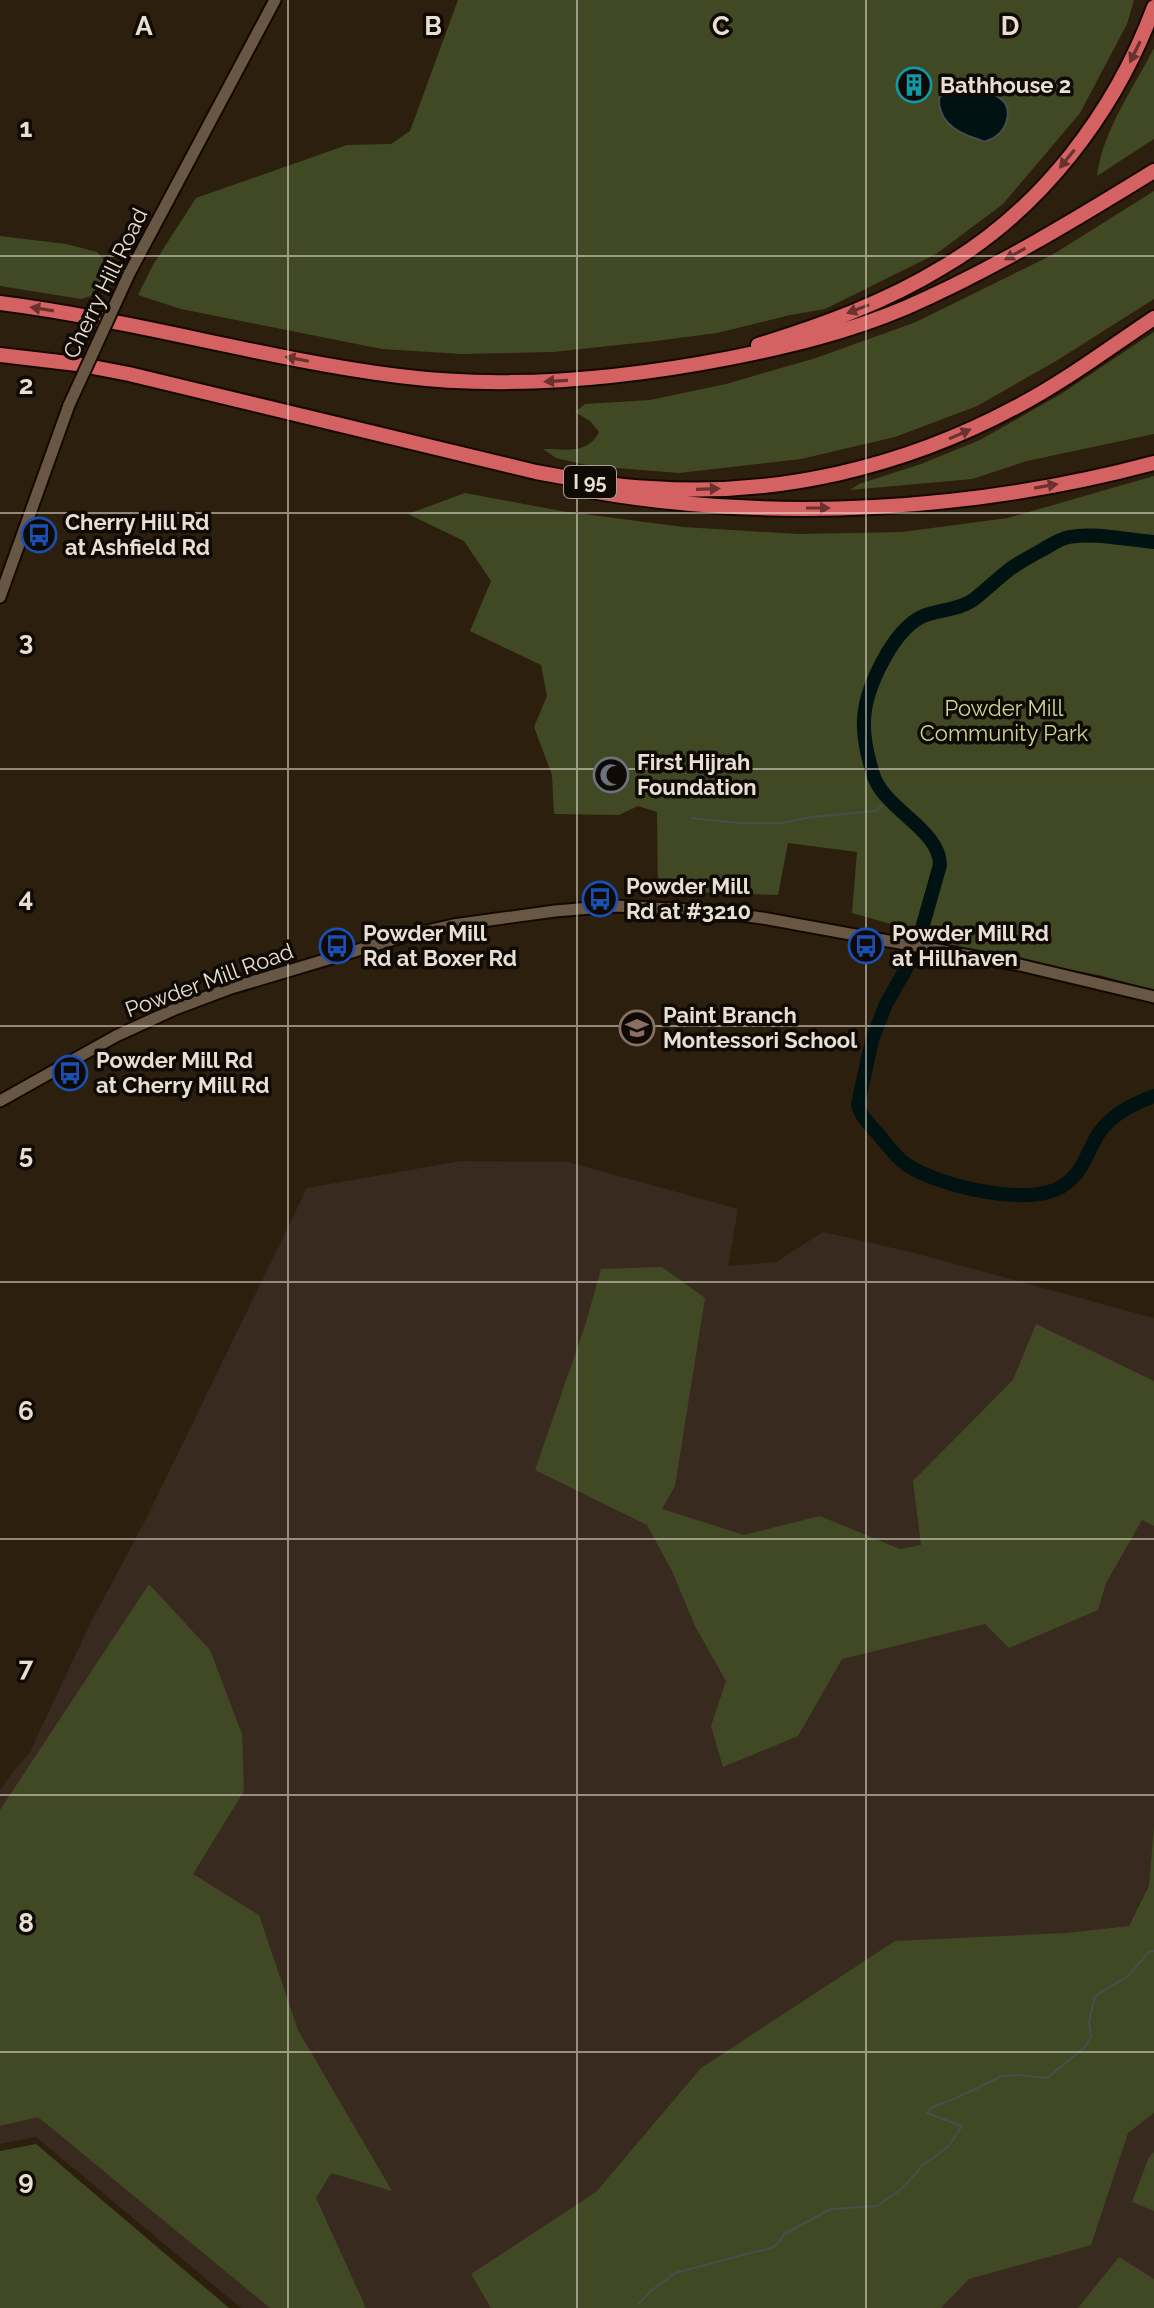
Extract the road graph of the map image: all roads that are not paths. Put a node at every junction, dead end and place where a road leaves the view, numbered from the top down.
1 (275, 0) edge
2 (1154, 7) edge
3 (1154, 171) edge
4 (0, 303) edge
5 (1154, 318) edge
6 (0, 357) edge
7 (633, 374) junction
8 (1154, 461) edge
9 (0, 597) edge
10 (1154, 997) edge
11 (0, 1101) edge

1 - 9 main road, Cherry Hill Road, bridge
2 -> 7 highway
3 -> 7 highway
7 -> 4 highway
6 -> 5 highway, I 95
6 -> 8 highway
10 - 11 main road, Powder Mill Road

